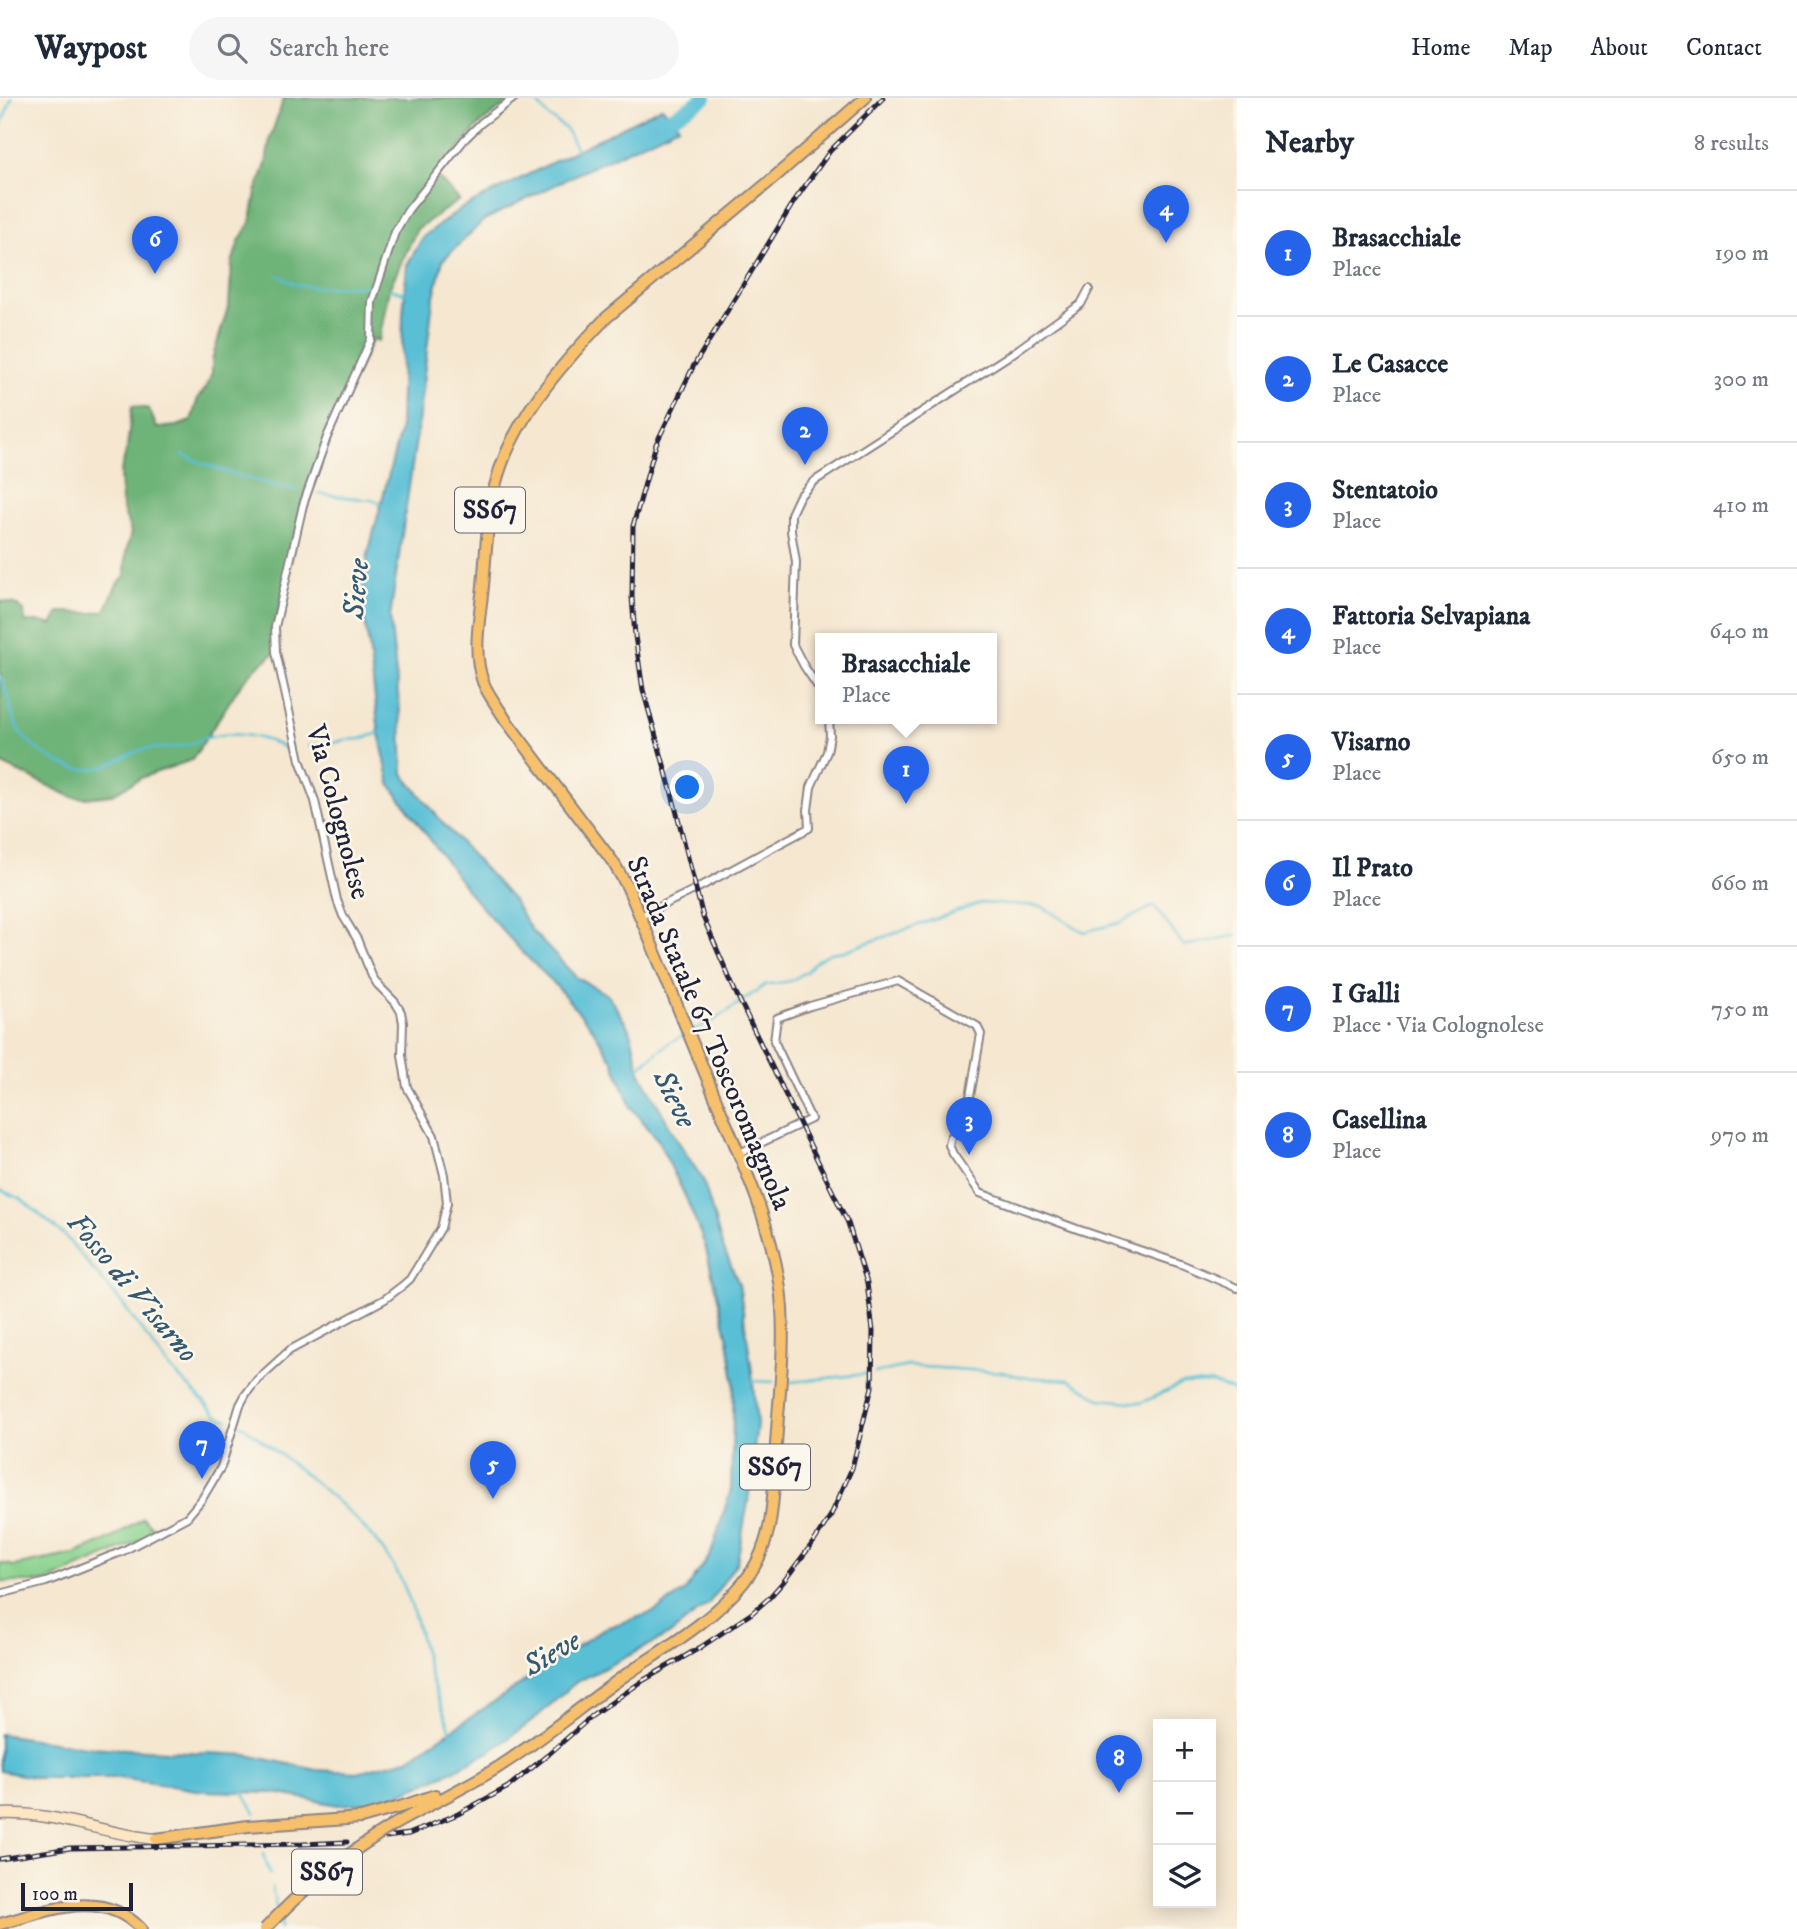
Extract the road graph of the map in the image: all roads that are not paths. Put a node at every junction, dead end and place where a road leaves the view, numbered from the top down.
1 (514, 98) edge
2 (865, 98) edge
3 (1088, 289) dead end
4 (815, 682) edge
5 (829, 724) edge
6 (640, 916) junction
7 (740, 1153) junction
8 (1237, 1288) edge
9 (0, 1594) edge
10 (493, 1771) junction
11 (0, 1814) edge
12 (156, 1839) joint
13 (0, 1924) edge
14 (141, 1929) edge
15 (265, 1929) edge

1 - 9 street, Via Colognolese
2 - 6 main road, Strada Statale 67 Toscoromagnola / SS67
3 - 4 street
5 - 6 street
6 - 7 main road, Strada Statale 67 Toscoromagnola / SS67
7 - 8 street
7 - 10 main road, Strada Statale 67 Toscoromagnola / SS67
10 - 12 main road
10 - 15 main road, Strada Statale 67 Toscoromagnola / SS67, bridge
11 - 12 street
13 - 14 main road

